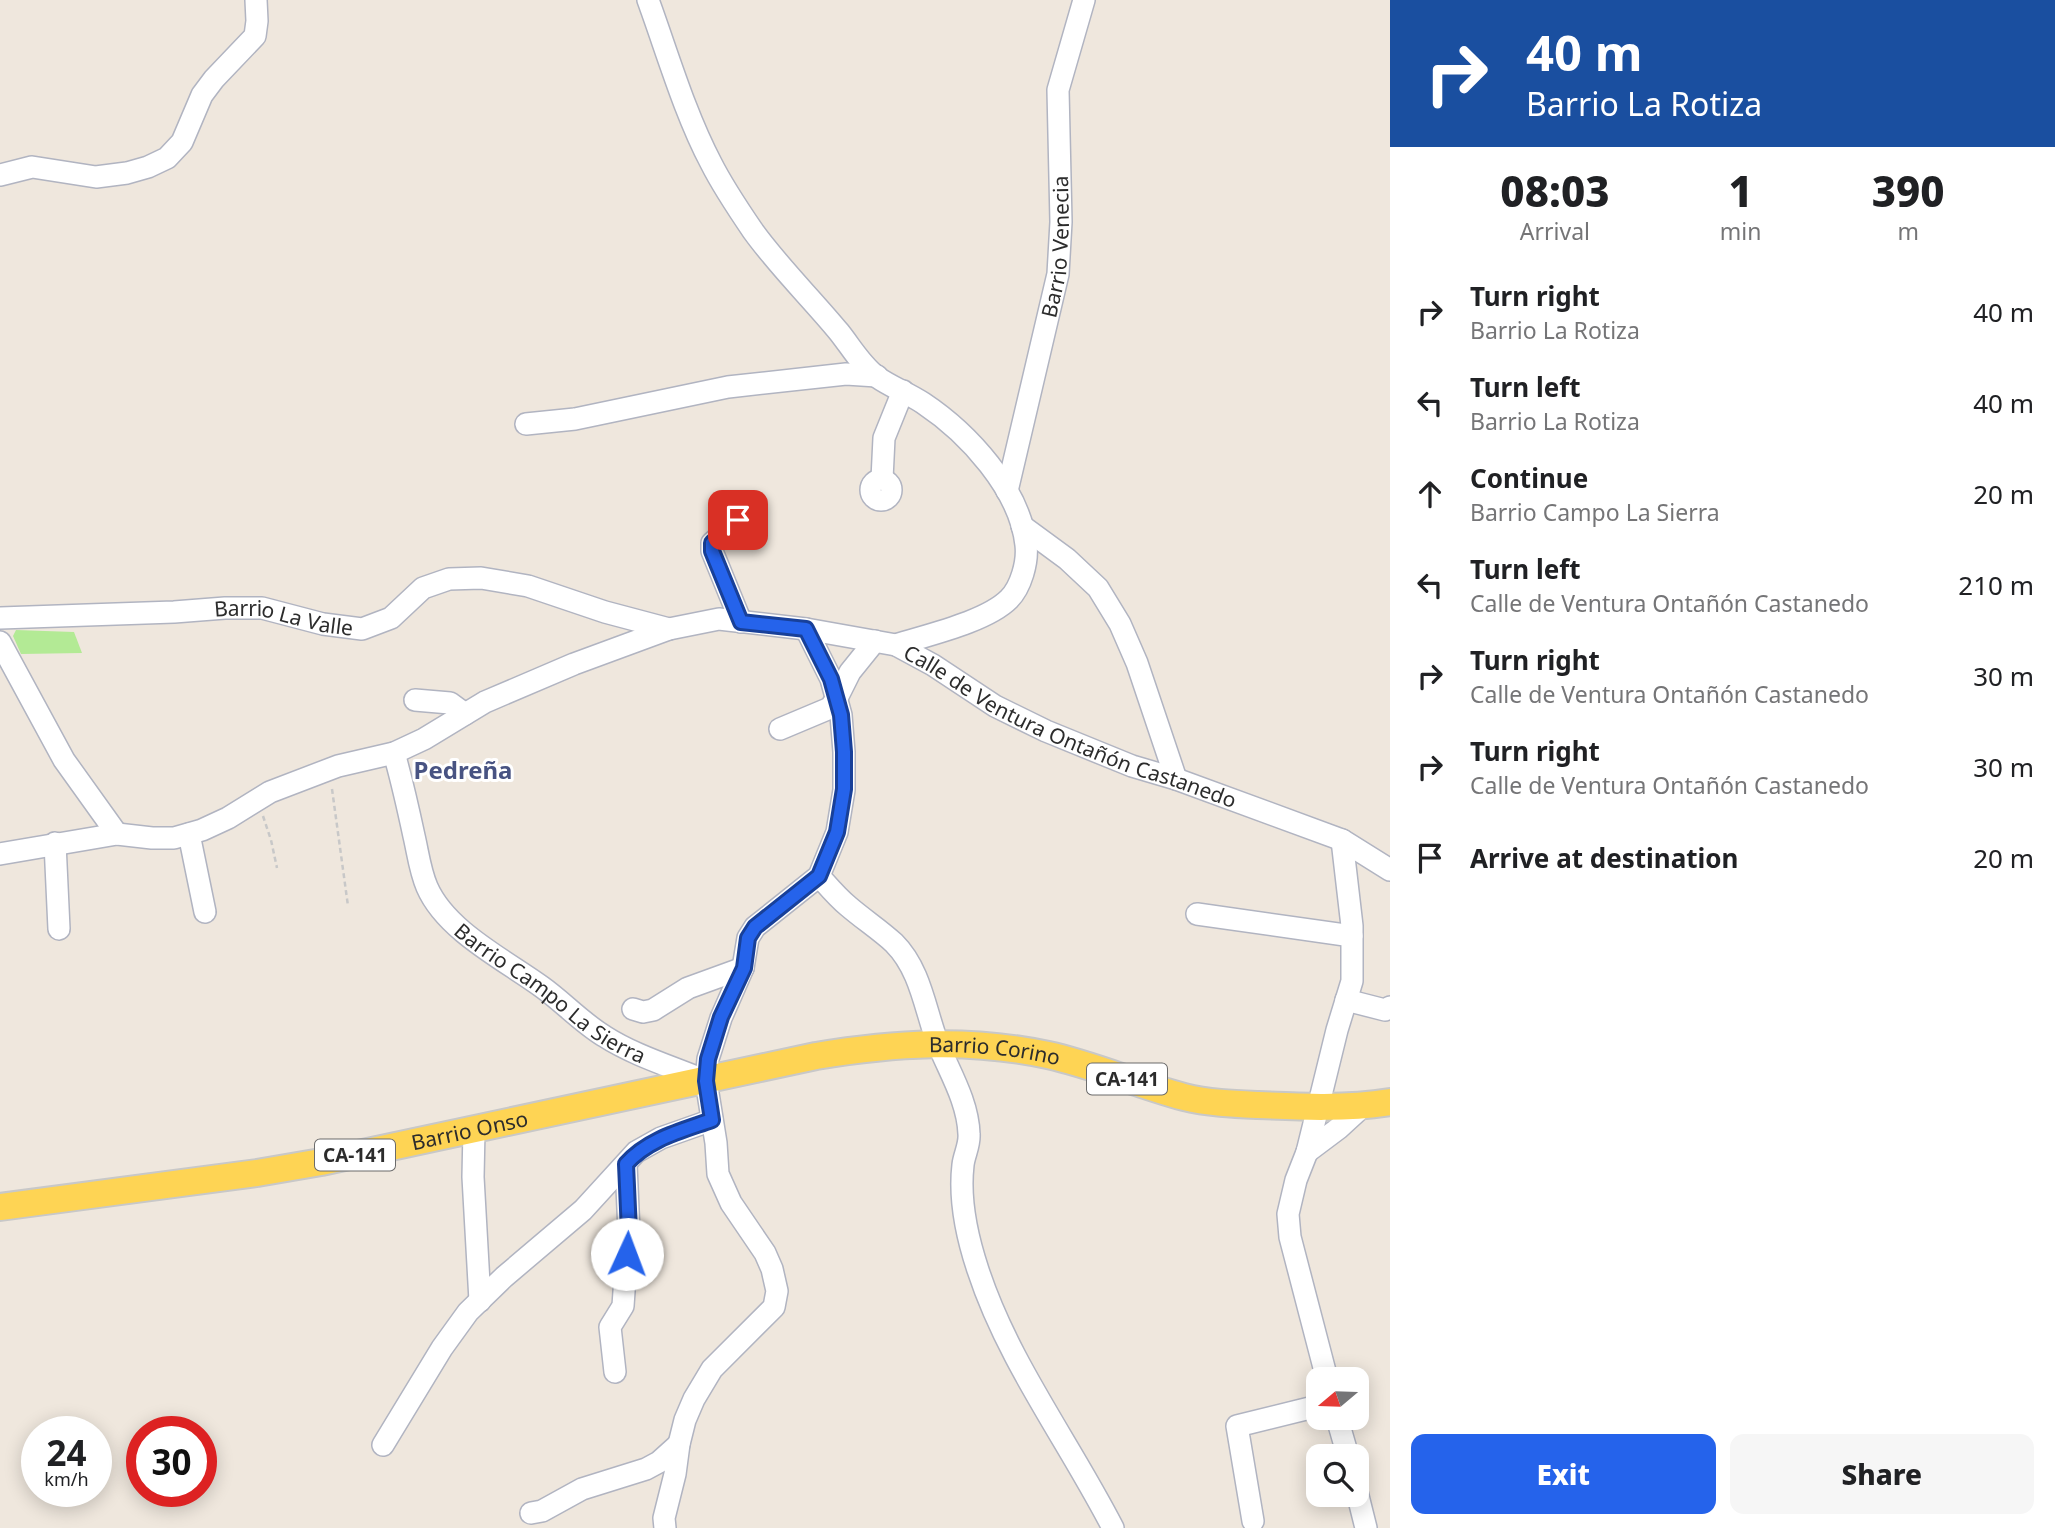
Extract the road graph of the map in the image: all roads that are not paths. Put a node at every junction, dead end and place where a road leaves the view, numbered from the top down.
1 (256, 0) edge
2 (648, 0) edge
3 (1084, 0) edge
4 (0, 175) edge
5 (877, 376) junction
6 (903, 391) junction
7 (526, 424) dead end
8 (882, 479) dead end
9 (1007, 491) junction
10 (738, 520) dead end
11 (1021, 526) junction
12 (0, 618) edge
13 (741, 622) junction
14 (669, 629) junction
15 (806, 629) junction
16 (875, 641) junction
17 (0, 642) edge
18 (896, 645) junction
19 (836, 698) junction
20 (415, 700) dead end
21 (465, 714) junction
22 (780, 729) dead end
23 (394, 753) junction
24 (1176, 779) junction
25 (117, 834) junction
26 (188, 834) junction
27 (1342, 840) junction
28 (55, 844) junction
29 (0, 854) edge
30 (1390, 870) edge
31 (819, 876) junction
32 (205, 912) dead end
33 (1197, 914) dead end
34 (59, 929) dead end
35 (1352, 936) junction
36 (744, 968) junction
37 (1346, 1000) junction
38 (1390, 1007) edge
39 (633, 1009) dead end
40 (938, 1043) junction
41 (706, 1081) junction
42 (1390, 1102) edge
43 (1363, 1106) junction
44 (1325, 1107) junction
45 (712, 1120) junction
46 (474, 1130) junction
47 (1331, 1133) junction
48 (1307, 1152) junction
49 (626, 1164) junction
50 (0, 1207) edge
51 (480, 1301) junction
52 (1324, 1367) edge
53 (615, 1372) dead end
54 (1306, 1409) edge
55 (679, 1444) junction
56 (383, 1445) dead end
57 (1361, 1507) edge
58 (531, 1513) dead end
59 (1253, 1521) dead end
60 (665, 1528) edge
61 (1113, 1528) edge
62 (1366, 1528) edge

1 - 4 street
2 - 5 street
3 - 9 street, Barrio Venecia
5 - 6 street
5 - 7 street
6 - 8 street
6 - 9 street
9 - 11 street
10 - 13 street
11 - 18 street
11 - 24 street
12 - 14 street, Barrio La Valle
13 - 14 street, Calle de Ventura Ontañón Castanedo
13 - 15 street, Calle de Ventura Ontañón Castanedo
14 - 21 street, Calle de Ventura Ontañón Castanedo
15 - 16 street, Calle de Ventura Ontañón Castanedo
15 - 19 street
16 - 18 street, Calle de Ventura Ontañón Castanedo
16 - 19 street
17 - 25 street
18 - 24 street, Calle de Ventura Ontañón Castanedo
19 - 22 street
19 - 31 street
20 - 21 street
21 - 23 street, Calle de Ventura Ontañón Castanedo
23 - 26 street, Calle de Ventura Ontañón Castanedo
23 - 41 street, Barrio Campo La Sierra
24 - 27 street, Calle de Ventura Ontañón Castanedo
25 - 26 street, Calle de Ventura Ontañón Castanedo
25 - 28 street, Calle de Ventura Ontañón Castanedo
26 - 32 street
27 - 30 street, Calle de Ventura Ontañón Castanedo
27 - 35 street
28 - 29 street, Calle de Ventura Ontañón Castanedo
28 - 34 street
31 - 36 street
31 - 40 street
33 - 35 street
35 - 37 street
36 - 39 street, Barrio Campo La Sierra
36 - 41 street
37 - 38 street
37 - 44 street
40 - 41 main road, Barrio Onso / CA-141
40 - 44 main road, Barrio Corino / CA-141
40 - 61 street, Barrio Corino
41 - 45 street
41 - 46 main road, Barrio Onso / CA-141
42 - 43 main road, CA-141
43 - 44 main road, CA-141
43 - 47 street
44 - 47 street
44 - 48 street
45 - 49 street
45 - 55 street
46 - 50 main road, Barrio Onso / CA-141
46 - 51 street
47 - 48 street
48 - 52 street
49 - 51 street
49 - 53 street
51 - 56 street
54 - 59 street
55 - 58 street
55 - 60 street
57 - 62 street

